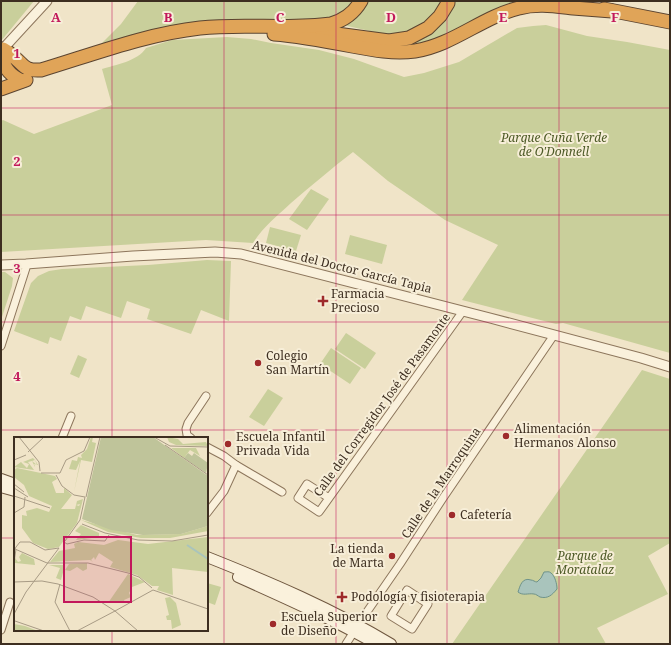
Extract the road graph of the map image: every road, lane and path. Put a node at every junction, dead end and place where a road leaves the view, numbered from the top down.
1 (361, 1) edge
2 (448, 1) edge
3 (571, 1) edge
4 (44, 4) edge
5 (612, 11) junction
6 (670, 22) edge
7 (229, 27) junction
8 (284, 27) junction
9 (106, 50) junction
10 (3, 55) edge
11 (22, 81) junction
12 (1, 89) edge
13 (26, 264) junction
14 (1, 265) edge
15 (463, 311) junction
16 (554, 335) junction
17 (1, 346) edge
18 (670, 367) edge
19 (206, 396) dead end
20 (71, 416) dead end
21 (62, 437) edge
22 (190, 437) edge
23 (208, 448) edge
24 (236, 465) junction
25 (1, 479) edge
26 (14, 484) edge
27 (1, 487) edge
28 (14, 491) edge
29 (282, 492) dead end
30 (329, 498) junction
31 (208, 512) edge
32 (208, 557) edge
33 (208, 564) edge
34 (10, 602) dead end
35 (428, 604) joint
36 (356, 628) junction
37 (1, 630) edge
38 (346, 644) edge
39 (376, 644) edge
40 (391, 644) edge

1 - 8 highway
2 - 8 highway
3 - 5 highway
4 - 10 street
5 - 6 highway
5 - 7 highway
7 - 8 highway
7 - 9 highway
9 - 10 highway
9 - 11 highway
10 - 11 highway
11 - 12 highway
13 - 14 street, Avenida del Doctor García Tapia
13 - 15 street, Avenida del Doctor García Tapia
13 - 17 street
15 - 16 street, Avenida del Doctor García Tapia
15 - 30 street, Calle del Corregidor José de Pasamonte
16 - 18 street, Avenida del Doctor García Tapia
16 - 36 street, Calle de la Marroquina
19 - 22 street
20 - 21 street
23 - 24 street
24 - 29 street
24 - 31 street
25 - 26 main road
27 - 28 main road
30 - 30 street, Calle del Corregidor José de Pasamonte
32 - 36 main road
33 - 36 main road
34 - 37 street
35 - 35 street
36 - 38 street, Calle de la Marroquina
36 - 39 main road
36 - 40 main road

